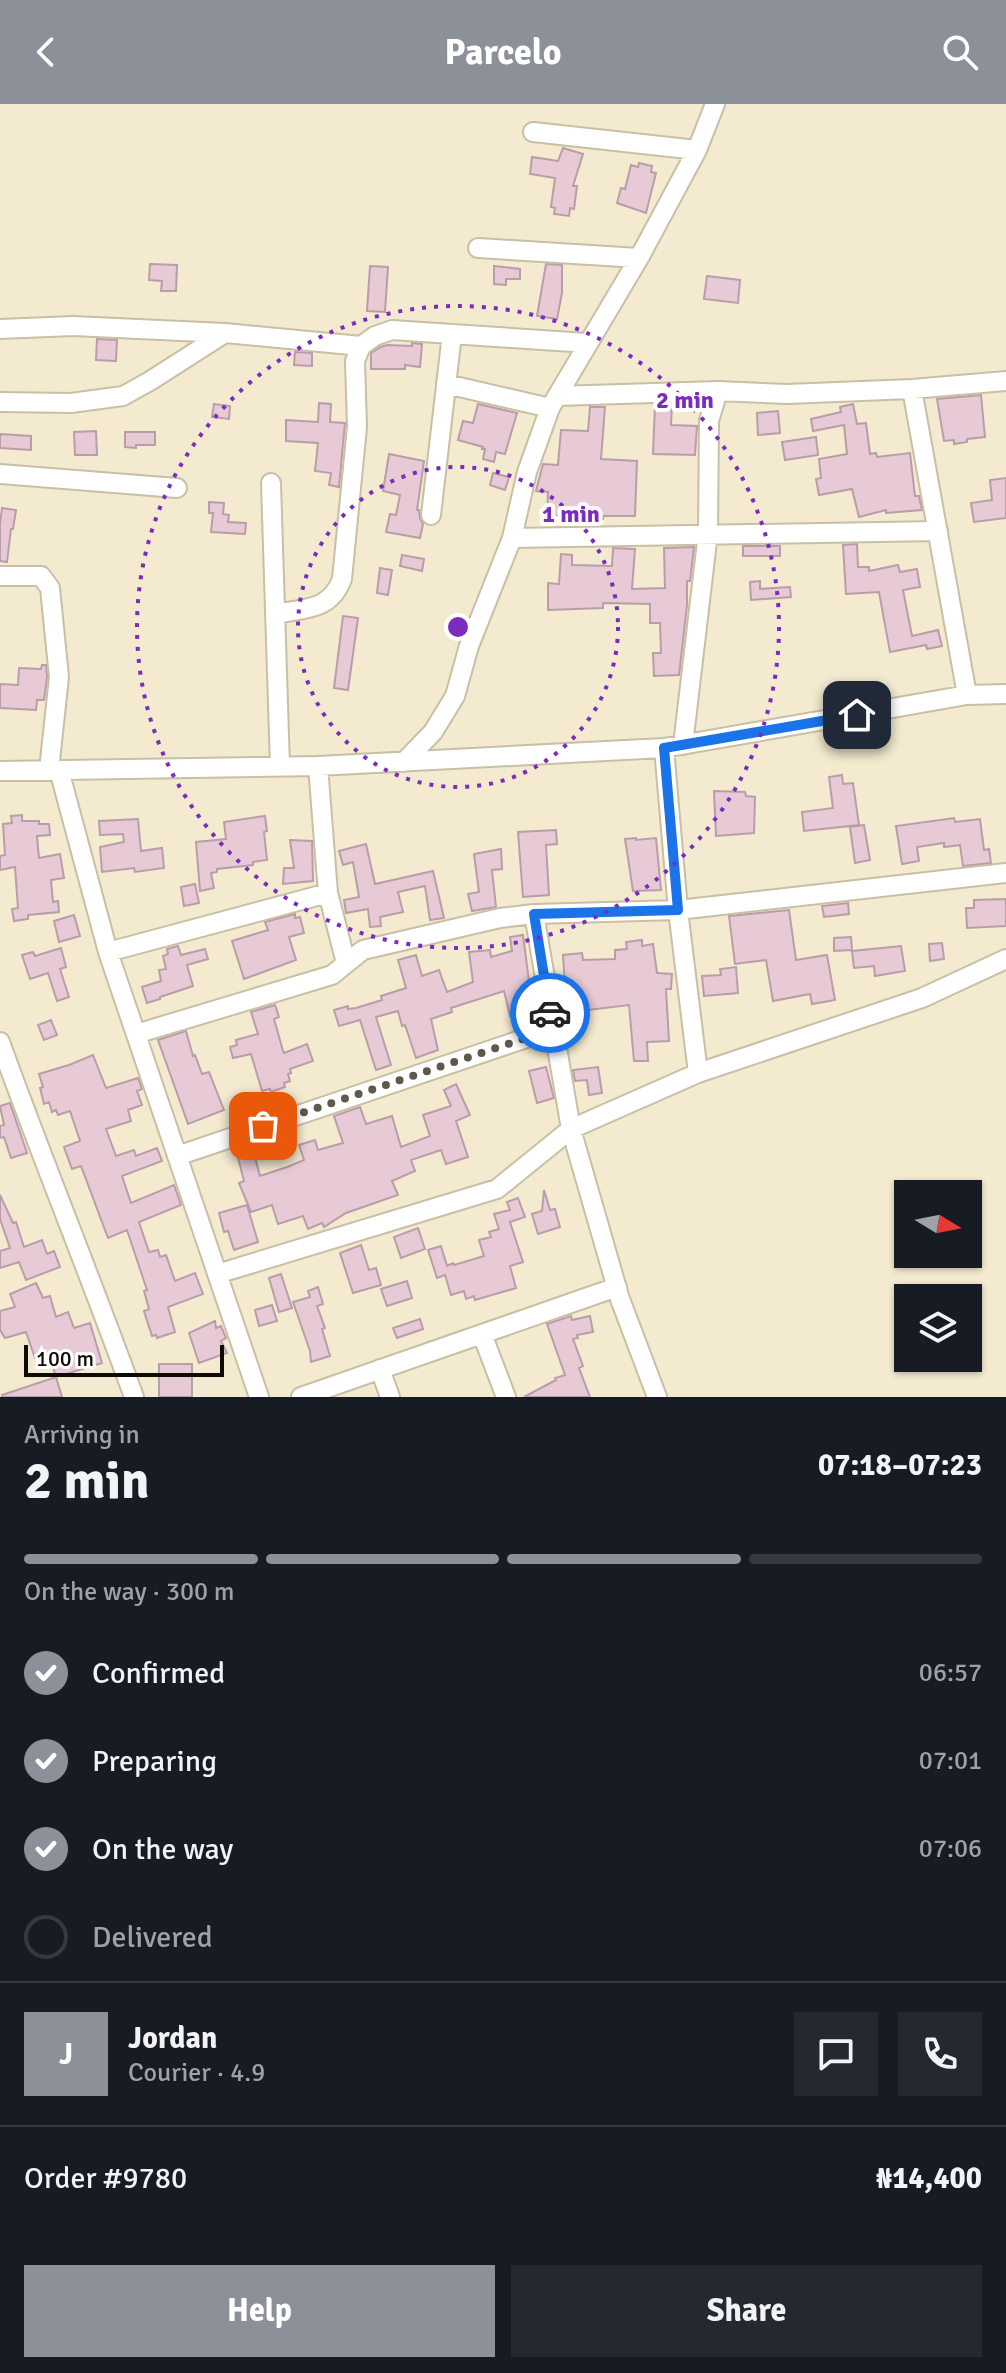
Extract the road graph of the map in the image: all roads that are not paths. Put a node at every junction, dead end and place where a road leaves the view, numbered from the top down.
1 (715, 104) edge
2 (533, 132) dead end
3 (697, 150) junction
4 (478, 248) dead end
5 (639, 258) junction
6 (0, 329) edge
7 (225, 333) junction
8 (452, 334) junction
9 (587, 343) junction
10 (361, 346) junction
11 (1006, 381) edge
12 (446, 384) junction
13 (912, 389) junction
14 (718, 391) junction
15 (0, 402) edge
16 (554, 402) junction
17 (0, 474) edge
18 (271, 483) dead end
19 (177, 488) dead end
20 (431, 515) dead end
21 (938, 531) junction
22 (708, 533) junction
23 (512, 538) junction
24 (0, 576) edge
25 (275, 614) junction
26 (1006, 694) edge
27 (967, 695) junction
28 (683, 745) junction
29 (664, 748) junction
30 (404, 762) junction
31 (318, 766) junction
32 (280, 767) junction
33 (54, 770) junction
34 (0, 771) edge
35 (1006, 873) edge
36 (328, 893) junction
37 (678, 910) junction
38 (534, 914) junction
39 (108, 952) junction
40 (1006, 959) edge
41 (346, 963) junction
42 (553, 1029) junction
43 (136, 1034) junction
44 (0, 1042) edge
45 (698, 1073) junction
46 (571, 1129) junction
47 (177, 1156) junction
48 (217, 1274) junction
49 (617, 1287) junction
50 (482, 1334) junction
51 (380, 1369) junction
52 (134, 1397) edge
53 (259, 1397) edge
54 (301, 1397) edge
55 (390, 1397) edge
56 (506, 1397) edge
57 (657, 1397) edge

1 - 3 street
2 - 3 street
3 - 5 street
4 - 5 street
5 - 9 street
6 - 7 street
7 - 10 street
7 - 15 street
8 - 9 street
8 - 10 street
8 - 12 street
9 - 16 street
10 - 25 street
11 - 13 street
12 - 16 street
12 - 20 street
13 - 14 street
13 - 21 street
14 - 16 street
14 - 22 street
16 - 23 street
17 - 19 street
18 - 25 street
21 - 22 street
21 - 27 street
22 - 23 street
22 - 28 street
23 - 30 street
24 - 33 street
25 - 32 street
26 - 27 street
27 - 28 street
28 - 29 street
29 - 30 street
29 - 37 street
30 - 31 street
31 - 32 street
31 - 36 street
32 - 33 street
33 - 34 street
33 - 39 street
35 - 37 street
36 - 39 street
36 - 41 street
37 - 38 street
37 - 45 street
38 - 41 street
38 - 42 street
39 - 43 street
40 - 45 street
41 - 43 street
42 - 46 street
42 - 47 street
43 - 47 street
44 - 52 street
45 - 46 street
46 - 48 street
46 - 49 street
47 - 48 street
48 - 53 street
49 - 50 street
49 - 57 street
50 - 51 street
50 - 56 street
51 - 54 street
51 - 55 street

